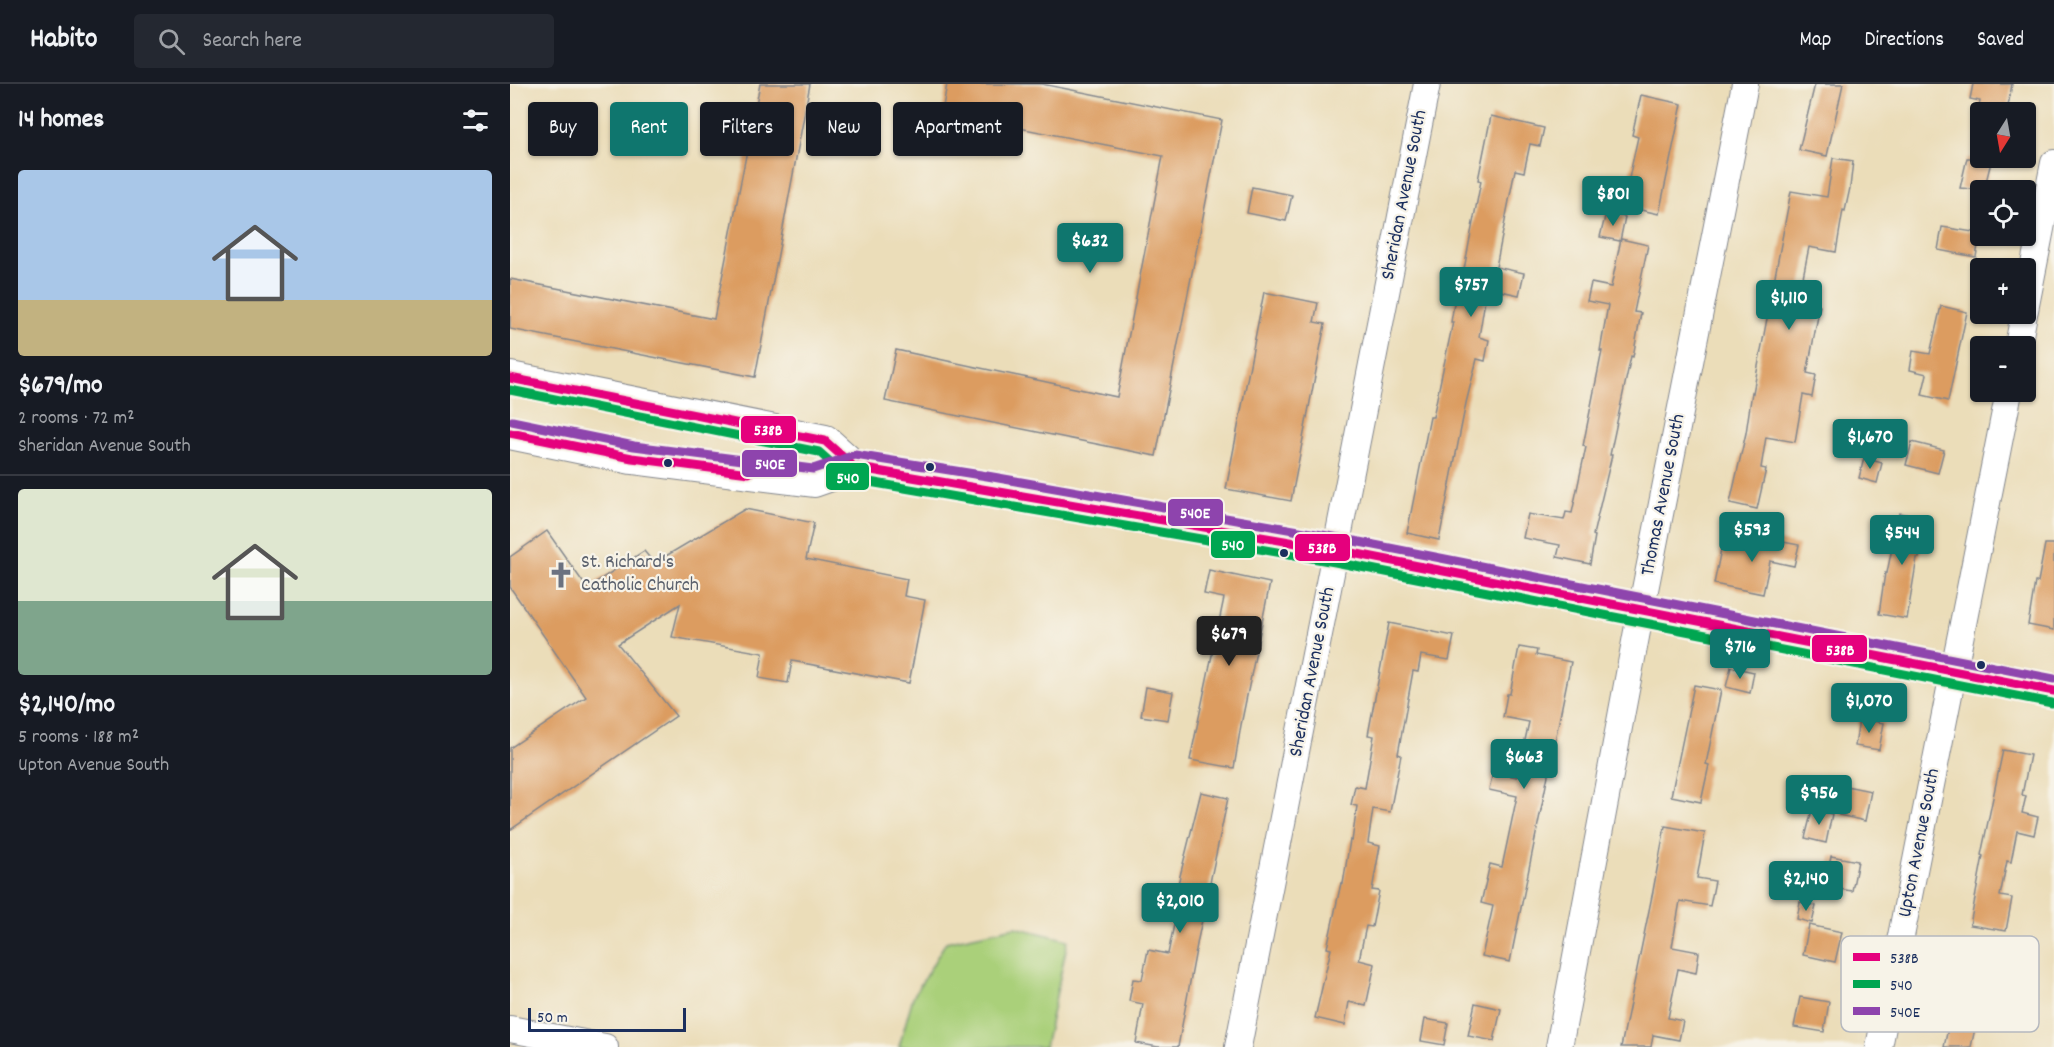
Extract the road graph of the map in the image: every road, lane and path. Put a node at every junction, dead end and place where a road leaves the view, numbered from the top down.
1 (1427, 84) edge
2 (1745, 84) edge
3 (2054, 163) edge
4 (2036, 258) edge
5 (510, 378) edge
6 (2007, 402) edge
7 (510, 432) edge
8 (854, 467) junction
9 (1337, 550) junction
10 (1641, 610) junction
11 (1954, 671) junction
12 (2054, 691) edge
13 (1901, 936) edge
14 (510, 1029) edge
15 (1882, 1032) edge
16 (605, 1047) edge
17 (1238, 1047) edge
18 (1559, 1047) edge
19 (1879, 1047) edge

1 - 9 street, Sheridan Avenue South
2 - 10 street, Thomas Avenue South
3 - 4 street
5 - 8 street
6 - 11 street, Upton Avenue South
7 - 8 street
8 - 9 street
9 - 10 street
9 - 17 street, Sheridan Avenue South
10 - 11 street
10 - 18 street, Thomas Avenue South
11 - 12 street
11 - 13 street, Upton Avenue South
14 - 16 street
15 - 19 street, Upton Avenue South

